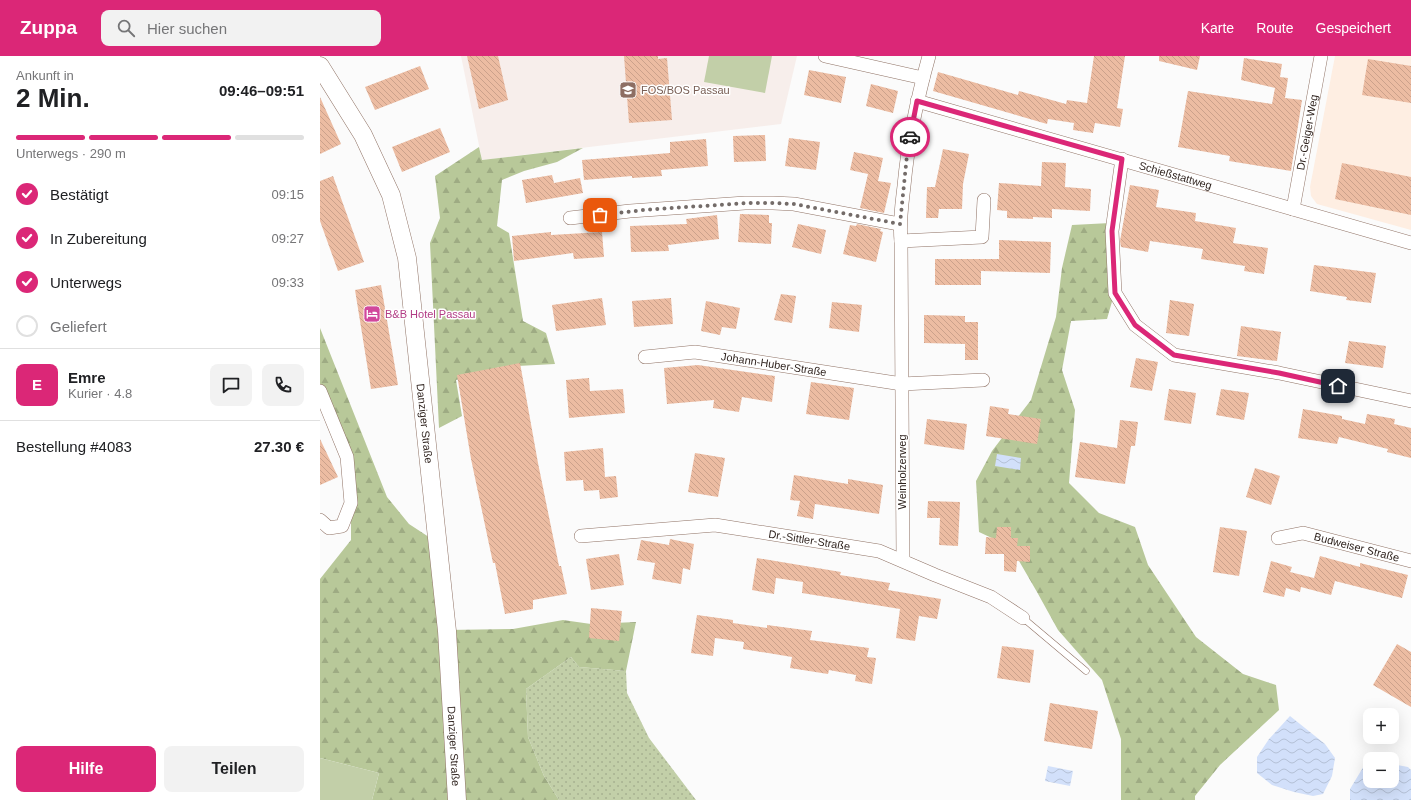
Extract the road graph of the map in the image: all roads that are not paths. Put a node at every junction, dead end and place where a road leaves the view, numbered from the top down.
1 (825, 56) edge
2 (928, 56) edge
3 (1322, 56) edge
4 (320, 66) edge
5 (923, 78) junction
6 (917, 101) junction
7 (1122, 159) junction
8 (984, 200) dead end
9 (1293, 208) junction
10 (570, 218) dead end
11 (900, 224) junction
12 (901, 241) junction
13 (1411, 243) edge
14 (645, 357) dead end
15 (983, 380) dead end
16 (902, 384) junction
17 (320, 391) edge
18 (1411, 401) edge
19 (320, 520) edge
20 (581, 536) dead end
21 (1278, 538) dead end
22 (903, 560) junction
23 (1411, 561) edge
24 (1023, 618) joint
25 (1086, 671) dead end
26 (457, 800) edge

1 - 5 street
2 - 5 street, Weinholzerweg
3 - 9 street, Dr.-Geiger-Weg
4 - 26 street, Danziger Straße
5 - 6 street, Weinholzerweg
6 - 7 street, Schießstattweg
6 - 11 street, Weinholzerweg
7 - 9 street, Schießstattweg
7 - 18 street
8 - 12 street
9 - 13 street, Schießstattweg
10 - 11 street
11 - 12 street, Weinholzerweg
12 - 16 street, Weinholzerweg
14 - 16 street, Johann-Huber-Straße
15 - 16 street
16 - 22 street, Weinholzerweg
17 - 19 street
20 - 22 street, Dr.-Sittler-Straße
21 - 23 street, Budweiser Straße
22 - 24 street, Dr.-Sittler-Straße
24 - 25 lane

